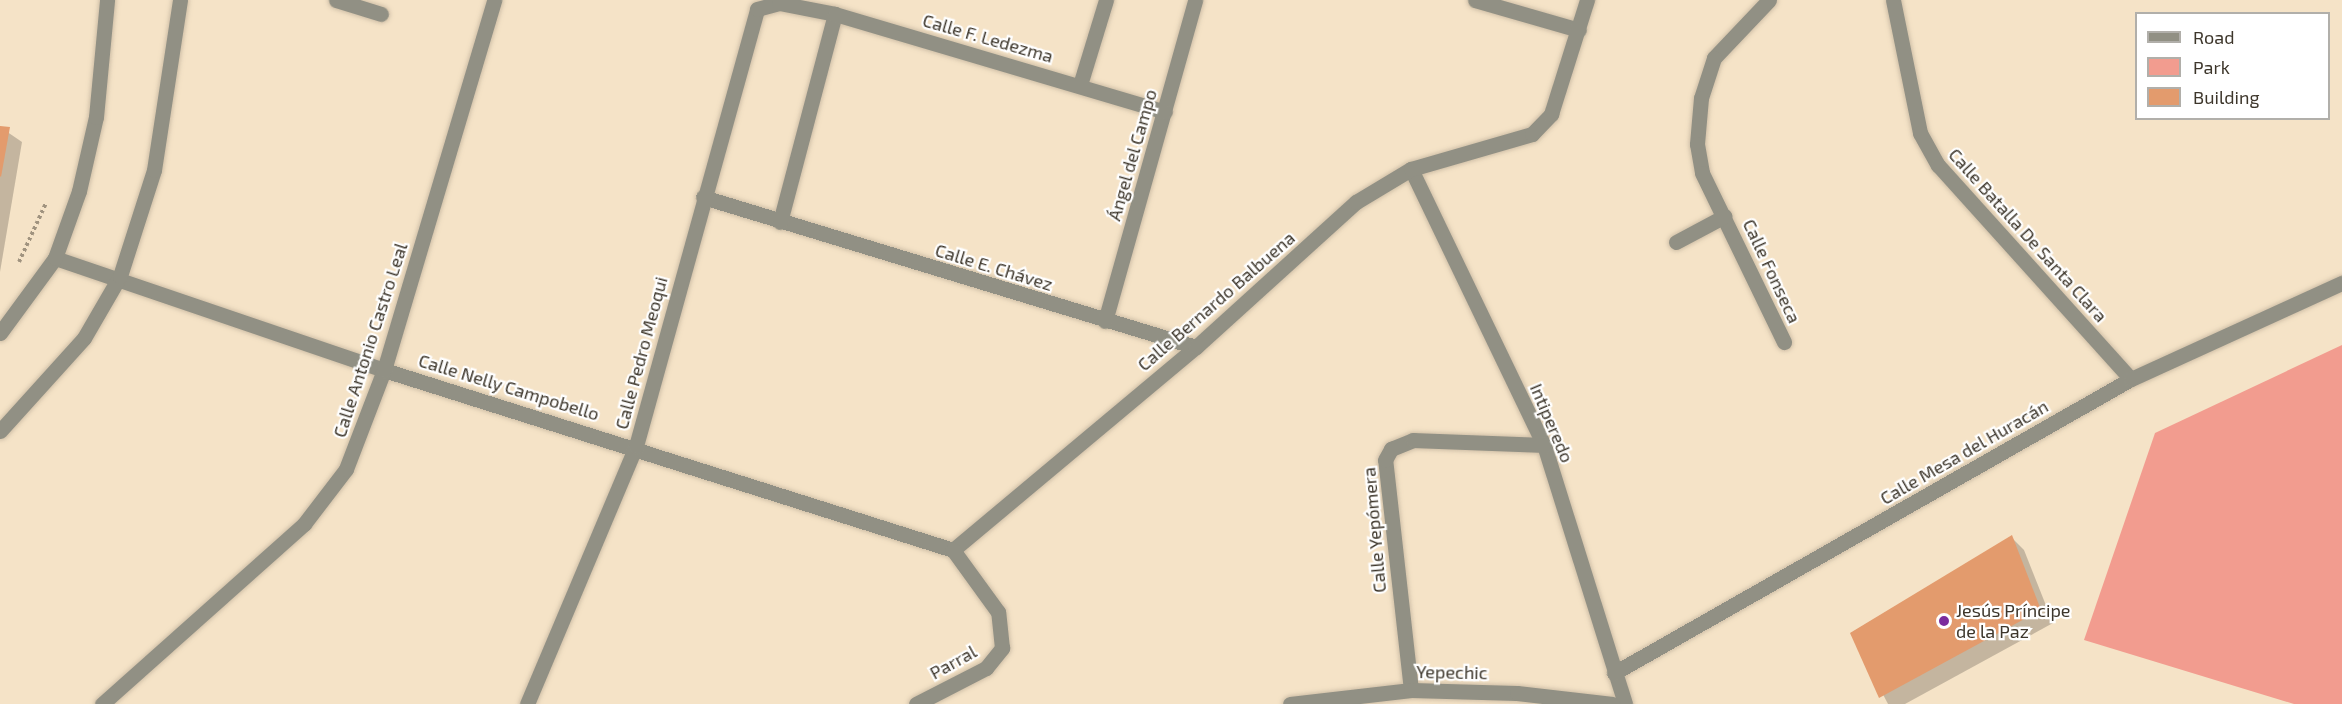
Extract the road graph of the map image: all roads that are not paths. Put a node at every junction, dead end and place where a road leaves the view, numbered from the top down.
1 (107, 0) edge
2 (180, 0) edge
3 (336, 0) edge
4 (494, 0) edge
5 (1106, 0) edge
6 (1195, 0) edge
7 (1475, 0) edge
8 (1587, 0) edge
9 (1768, 0) edge
10 (1893, 0) edge
11 (764, 5) joint
12 (381, 14) dead end
13 (835, 14) junction
14 (1579, 30) junction
15 (1080, 85) junction
16 (1165, 112) junction
17 (1411, 169) junction
18 (704, 197) junction
19 (1725, 216) junction
20 (780, 222) junction
21 (1676, 242) dead end
22 (55, 258) junction
23 (120, 276) junction
24 (2342, 283) edge
25 (1105, 321) junction
26 (0, 333) edge
27 (1784, 342) dead end
28 (1196, 347) junction
29 (384, 370) junction
30 (2131, 379) junction
31 (0, 430) edge
32 (1544, 445) junction
33 (636, 446) junction
34 (953, 550) junction
35 (1614, 673) junction
36 (1411, 690) junction
37 (102, 704) edge
38 (527, 704) edge
39 (916, 704) edge
40 (1290, 704) edge
41 (1612, 704) edge
42 (1625, 704) edge

1 - 22 street
2 - 23 street
3 - 12 street
4 - 29 street, Calle Antonio Castro Leal
5 - 15 street
6 - 16 street, Ángel del Campo
7 - 14 street
8 - 14 street
9 - 19 street, Calle Fonseca
10 - 30 street, Calle Batalla De Santa Clara
11 - 13 street, Calle F. Ledezma
11 - 18 street, Calle Pedro Meoqui
13 - 15 street, Calle F. Ledezma
13 - 20 street
14 - 17 street, Calle Bernardo Balbuena
15 - 16 street, Calle F. Ledezma
16 - 25 street, Ángel del Campo
17 - 28 street, Calle Bernardo Balbuena
17 - 32 street, Intiperedo
18 - 20 street, Calle E. Chávez
18 - 33 street, Calle Pedro Meoqui
19 - 21 street, Calle Fonseca
19 - 27 street, Calle Fonseca
20 - 25 street, Calle E. Chávez
22 - 23 street, Calle Nelly Campobello
22 - 26 street
23 - 29 street, Calle Nelly Campobello
23 - 31 street
24 - 30 street, Calle Mesa del Huracán
25 - 28 street, Calle E. Chávez
28 - 34 street, Calle Bernardo Balbuena
29 - 33 street, Calle Nelly Campobello
29 - 37 street, Calle Antonio Castro Leal
30 - 35 street, Calle Mesa del Huracán
32 - 35 street, Intiperedo
32 - 36 street, Calle Yepómera
33 - 34 street, Calle Nelly Campobello
33 - 38 street, Calle Pedro Meoqui
34 - 39 street, Parral
35 - 42 street, Intiperedo
36 - 40 street, Yepechic
36 - 41 street, Yepechic

